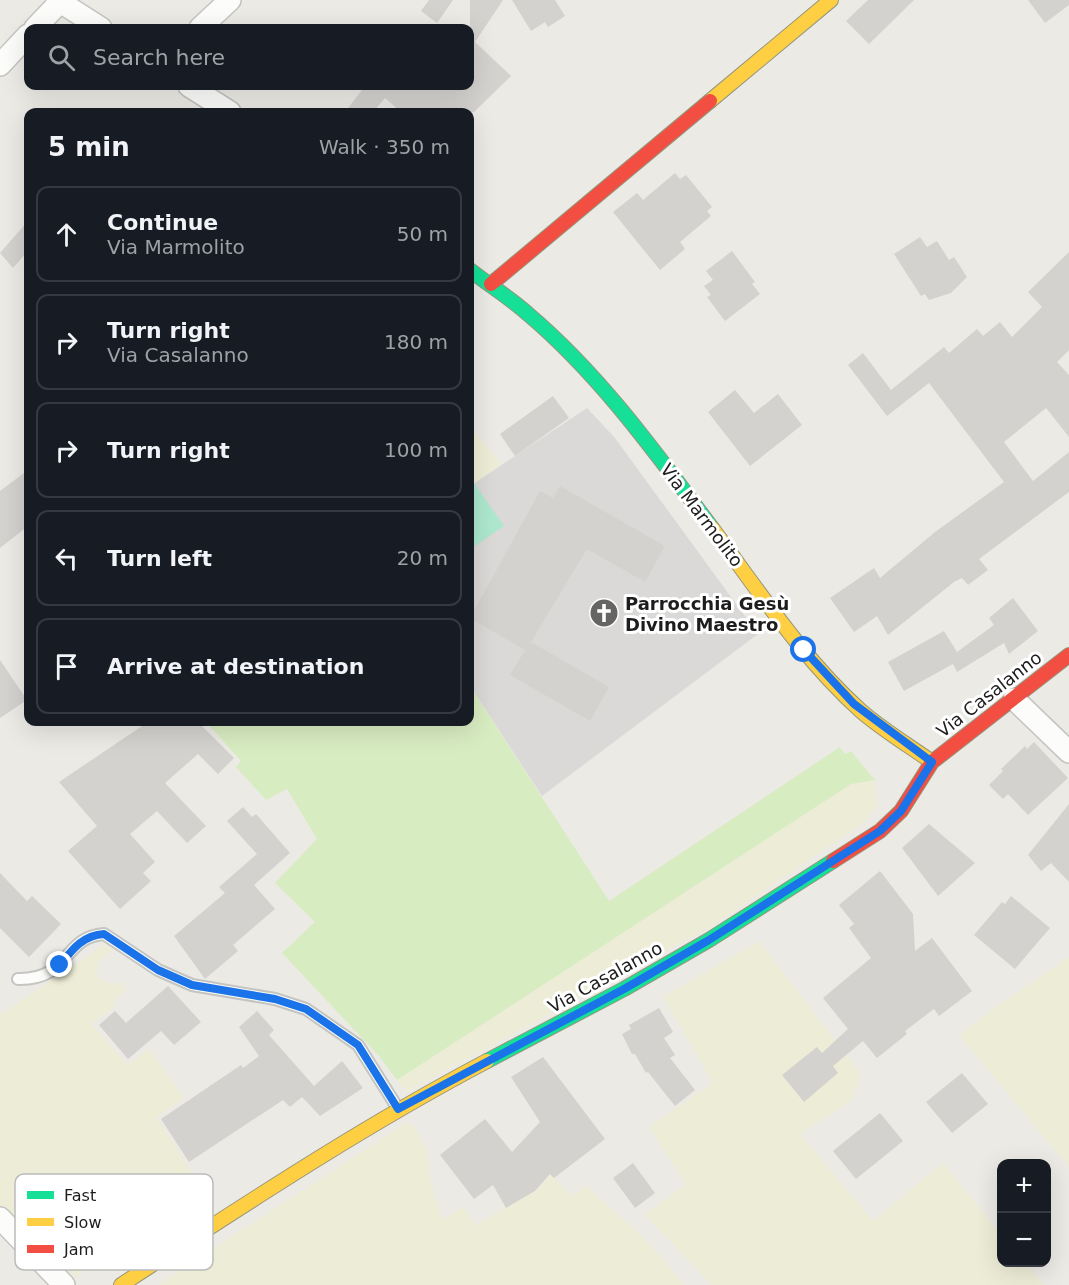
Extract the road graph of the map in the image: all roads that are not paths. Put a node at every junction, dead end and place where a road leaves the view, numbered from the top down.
1 (230, 0) edge
2 (831, 0) edge
3 (58, 1) edge
4 (38, 24) edge
5 (95, 24) edge
6 (204, 24) edge
7 (24, 39) edge
8 (0, 65) edge
9 (195, 90) edge
10 (224, 108) edge
11 (474, 273) edge
12 (491, 284) junction
13 (1069, 655) edge
14 (1014, 699) junction
15 (1069, 752) edge
16 (932, 762) junction
17 (18, 979) dead end
18 (398, 1109) junction
19 (0, 1218) edge
20 (213, 1225) edge
21 (15, 1233) edge
22 (51, 1270) edge
23 (144, 1270) edge
24 (64, 1285) edge
25 (121, 1285) edge

1 - 6 street
2 - 12 street
3 - 4 street
3 - 5 street
7 - 8 street
9 - 10 street
11 - 12 street, Via Marmolito
12 - 16 street, Via Marmolito
13 - 14 street, Via Casalanno
14 - 15 street
14 - 16 street, Via Casalanno
16 - 18 street, Via Casalanno
17 - 18 lane
18 - 20 street, Via Casalanno
19 - 21 street
22 - 24 street
23 - 25 street, Via Casalanno

